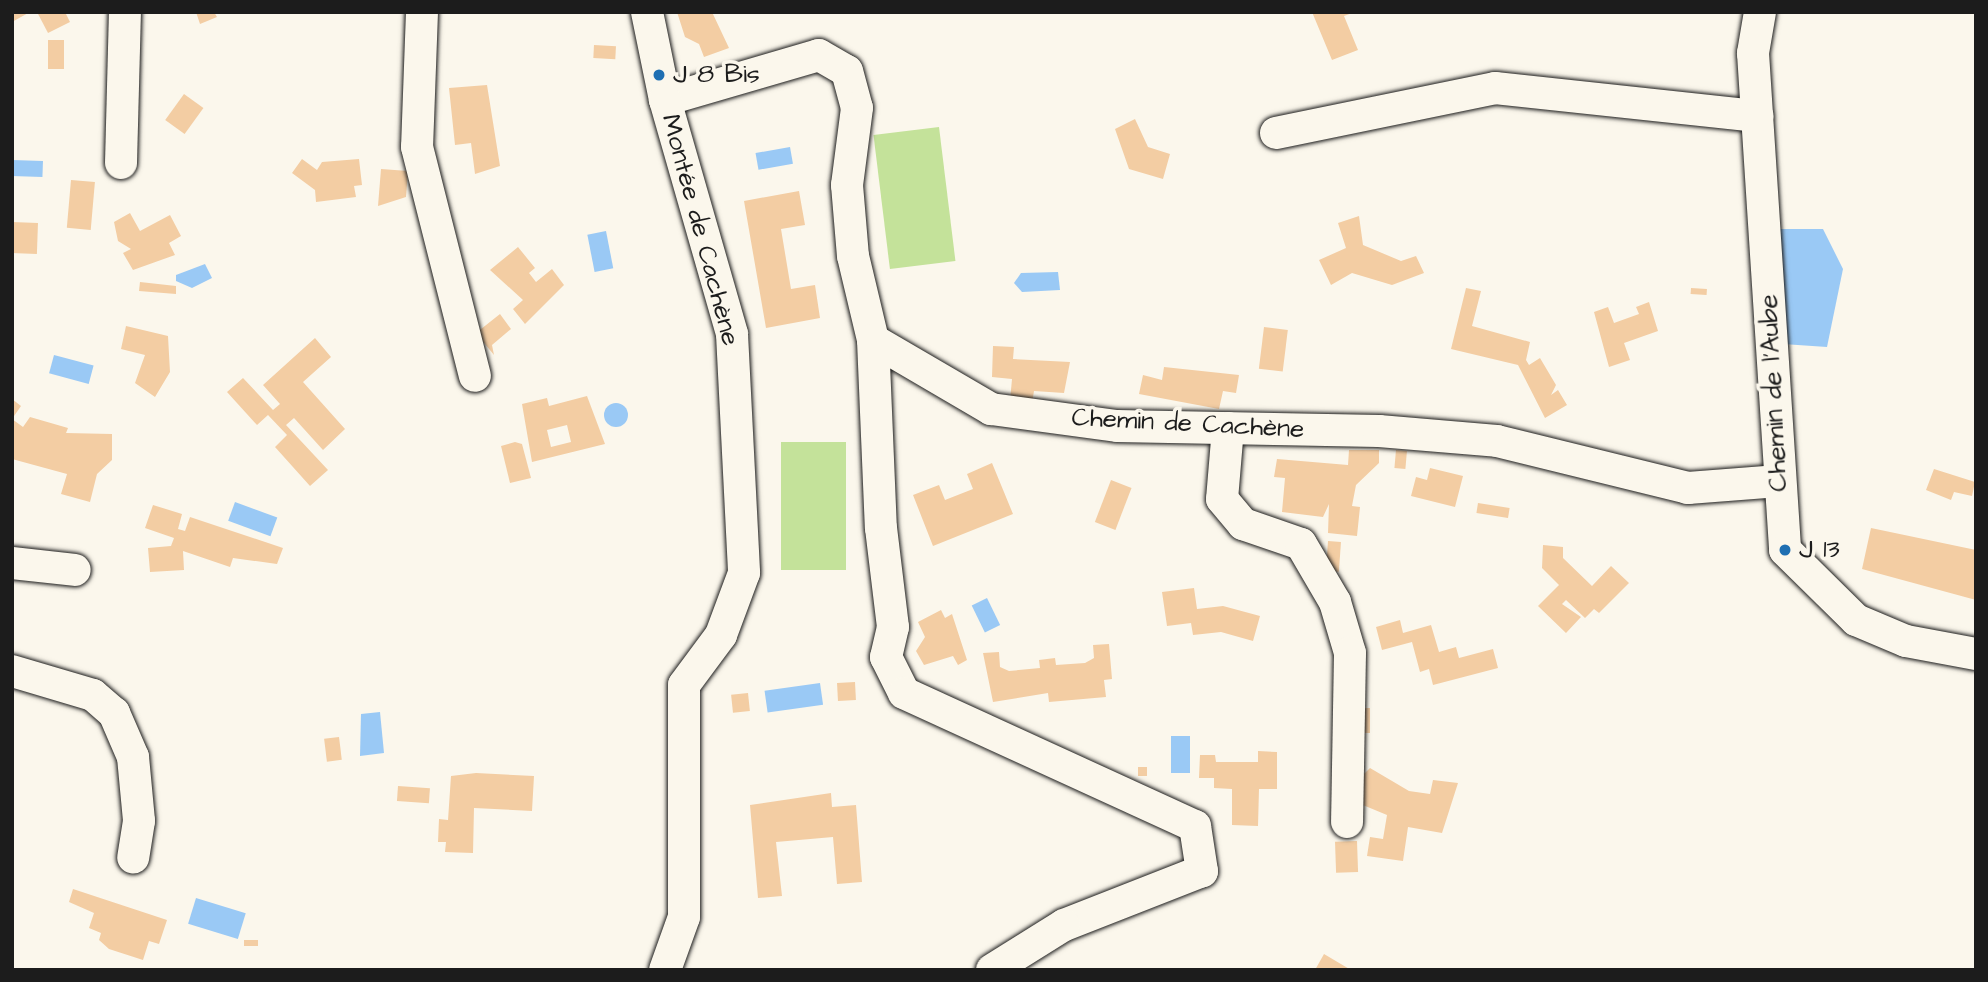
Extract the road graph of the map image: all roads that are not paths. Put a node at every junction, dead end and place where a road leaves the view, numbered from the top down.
1 (125, 12) edge
2 (422, 12) edge
3 (647, 12) edge
4 (1759, 12) edge
5 (665, 100) junction
6 (1758, 116) junction
7 (1276, 133) dead end
8 (121, 163) dead end
9 (873, 340) junction
10 (475, 376) dead end
11 (1227, 428) junction
12 (1779, 481) junction
13 (12, 563) edge
14 (75, 570) dead end
15 (1976, 654) edge
16 (12, 671) edge
17 (1347, 822) dead end
18 (133, 858) dead end
19 (665, 970) edge
20 (992, 970) edge

1 - 8 street
2 - 10 street
3 - 5 street
4 - 6 street, Chemin de l'Aube
5 - 9 street
5 - 19 street, Montée de Cachène
6 - 7 street
6 - 12 street, Chemin de l'Aube
9 - 11 street, Chemin de Cachène
9 - 20 street
11 - 12 street, Chemin de Cachène
11 - 17 street
12 - 15 street, Chemin de l'Aube
13 - 14 street
16 - 18 street

